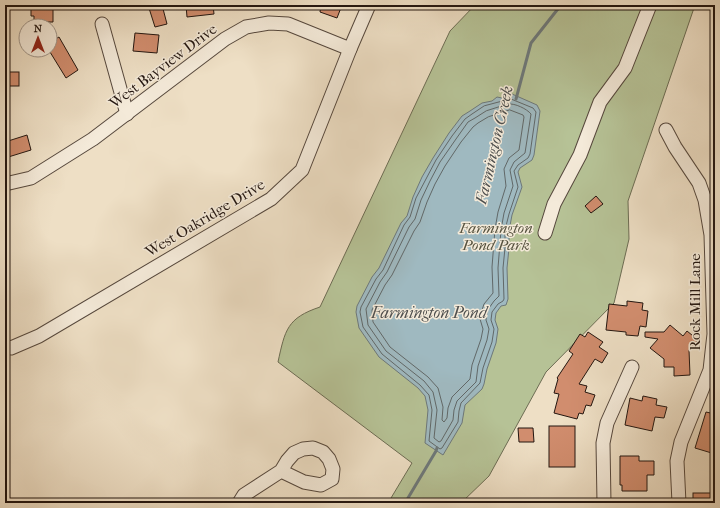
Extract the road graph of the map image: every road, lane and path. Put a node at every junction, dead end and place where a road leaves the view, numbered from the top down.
1 (369, 5) edge
2 (650, 5) edge
3 (102, 24) dead end
4 (350, 49) junction
5 (127, 114) junction
6 (666, 130) dead end
7 (5, 184) edge
8 (545, 232) dead end
9 (5, 346) edge
10 (632, 367) dead end
11 (281, 471) dead end
12 (239, 503) edge
13 (604, 503) edge
14 (679, 503) edge

1 - 4 street, West Oakridge Drive
2 - 8 street
3 - 5 street
4 - 5 street, West Bayview Drive
4 - 9 street, West Oakridge Drive
5 - 7 street, West Bayview Drive
6 - 14 street, Rock Mill Lane
10 - 13 street
11 - 12 street

